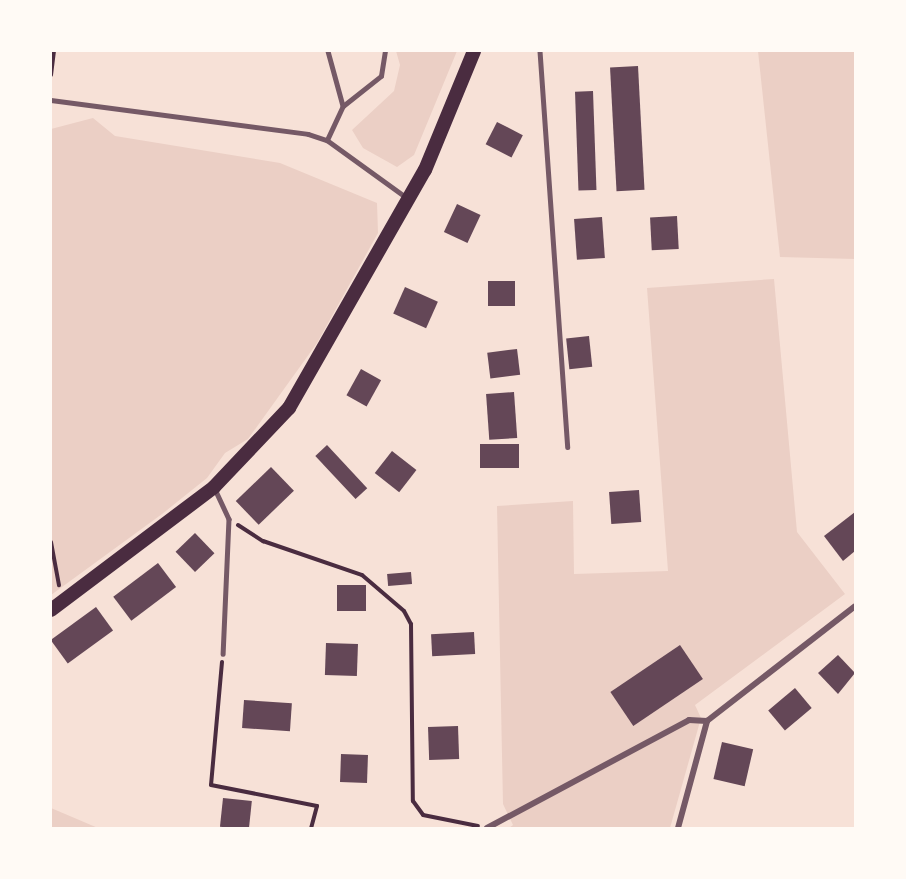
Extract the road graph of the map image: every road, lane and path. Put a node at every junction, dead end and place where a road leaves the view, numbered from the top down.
1 (54, 51) edge
2 (328, 51) edge
3 (385, 51) edge
4 (474, 51) edge
5 (540, 51) edge
6 (51, 75) edge
7 (51, 100) edge
8 (343, 106) junction
9 (327, 140) junction
10 (410, 200) junction
11 (568, 447) dead end
12 (214, 487) junction
13 (229, 519) junction
14 (51, 542) edge
15 (56, 606) edge
16 (855, 606) edge
17 (223, 654) joint
18 (707, 721) junction
19 (489, 827) edge
20 (311, 828) edge
21 (678, 828) edge

1 - 6 path
2 - 8 lane
3 - 8 lane
4 - 10 main road
5 - 11 lane
7 - 9 lane
8 - 9 lane
9 - 10 lane
10 - 12 main road
12 - 13 lane
12 - 15 main road
13 - 17 lane
13 - 19 path
14 - 15 path
16 - 18 street
17 - 20 path
18 - 19 street
18 - 21 street

